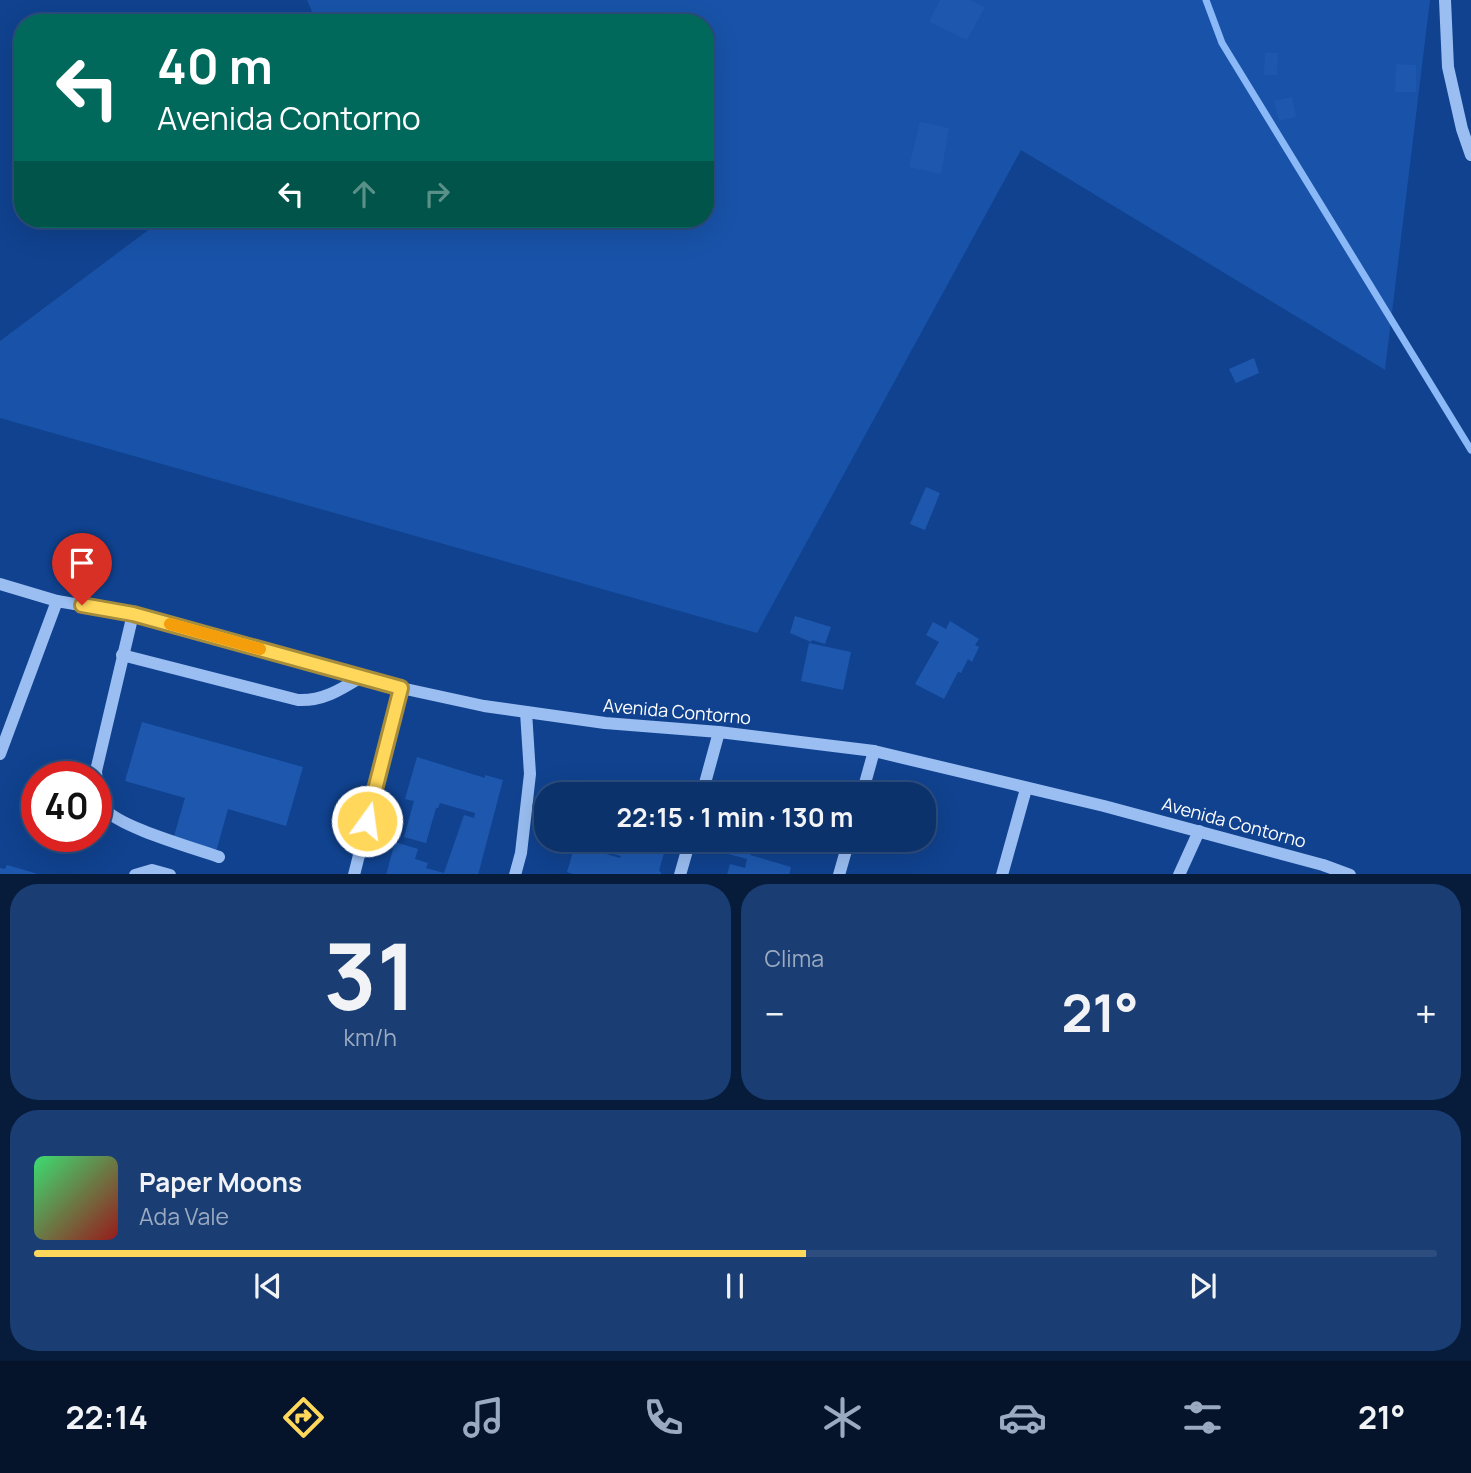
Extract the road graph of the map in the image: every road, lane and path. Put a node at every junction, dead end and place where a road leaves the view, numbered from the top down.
1 (1445, 0) edge
2 (1471, 155) edge
3 (0, 584) edge
4 (57, 601) junction
5 (133, 614) junction
6 (122, 655) junction
7 (362, 677) junction
8 (401, 688) junction
9 (526, 712) junction
10 (719, 732) junction
11 (874, 751) junction
12 (0, 754) edge
13 (705, 782) edge
14 (865, 782) edge
15 (1026, 789) junction
16 (1199, 831) junction
17 (686, 852) edge
18 (845, 852) edge
19 (219, 857) dead end
20 (1321, 870) edge
21 (135, 874) edge
22 (170, 874) edge
23 (354, 874) edge
24 (515, 874) edge
25 (680, 874) edge
26 (839, 874) edge
27 (1002, 874) edge
28 (1180, 874) edge
29 (1350, 874) edge

1 - 2 street
3 - 4 street, Avenida Contorno
4 - 5 street, Avenida Contorno
4 - 12 street
5 - 6 street
5 - 7 street, Avenida Contorno
6 - 7 street
6 - 19 street
7 - 8 street, Avenida Contorno
8 - 9 street, Avenida Contorno
8 - 23 street
9 - 10 street, Avenida Contorno
9 - 24 street
10 - 11 street, Avenida Contorno
10 - 13 street
11 - 14 street
11 - 15 street, Avenida Contorno
15 - 16 street, Avenida Contorno
15 - 27 street
16 - 20 street, Avenida Contorno
16 - 28 street
17 - 25 street
18 - 26 street
20 - 29 street, Avenida Contorno
21 - 22 street

